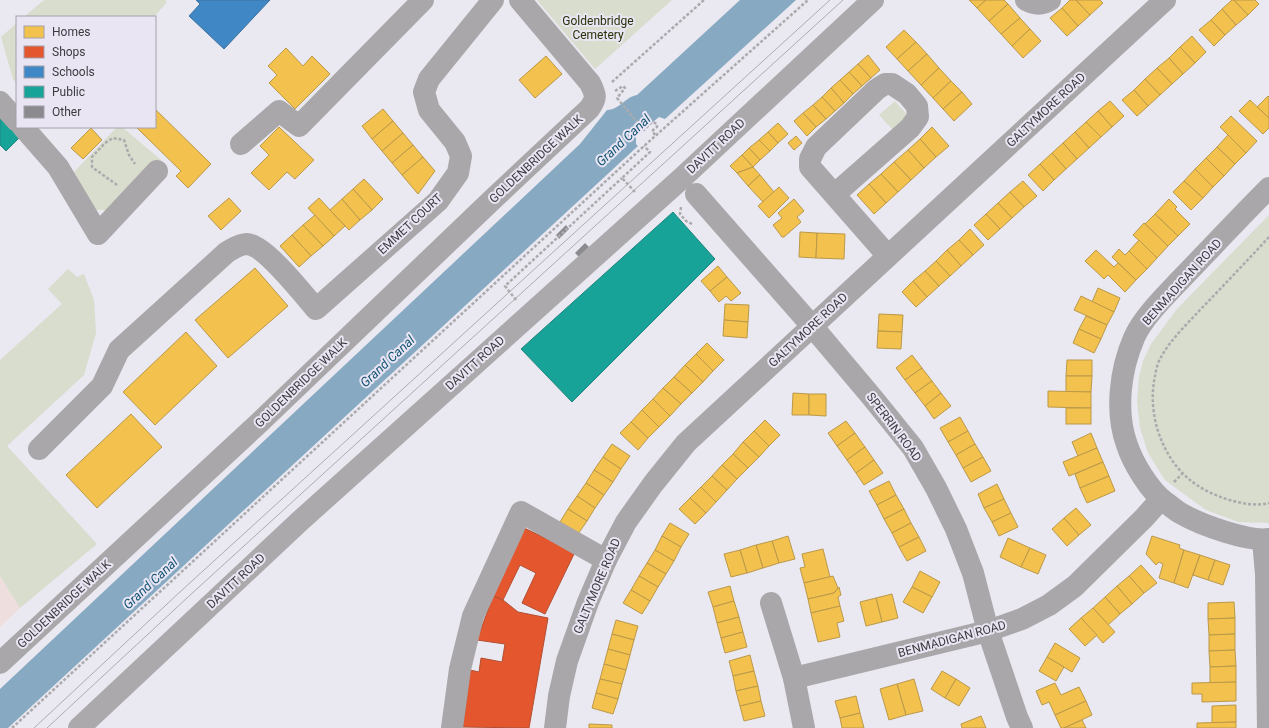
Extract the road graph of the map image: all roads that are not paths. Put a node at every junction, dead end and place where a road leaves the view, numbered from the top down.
1 (423, 0) edge
2 (493, 0) edge
3 (520, 0) edge
4 (873, 0) edge
5 (1026, 0) edge
6 (1050, 0) edge
7 (1165, 0) edge
8 (0, 102) edge
9 (16, 120) edge
10 (24, 128) edge
11 (241, 144) dead end
12 (155, 174) road end
13 (1269, 188) edge
14 (696, 194) dead end
15 (835, 194) junction
16 (888, 256) junction
17 (812, 326) junction
18 (39, 449) dead end
19 (1161, 499) junction
20 (1266, 539) edge
21 (606, 560) junction
22 (771, 603) dead end
23 (988, 631) junction
24 (0, 663) edge
25 (794, 678) junction
26 (79, 728) edge
27 (452, 728) edge
28 (555, 728) edge
29 (804, 728) edge
30 (1022, 728) edge
31 (1268, 728) edge

1 - 11 street
2 - 18 street, EMMET COURT
3 - 24 street, GOLDENBRIDGE WALK
4 - 26 main road, DAVITT ROAD
5 - 6 street
7 - 16 street, GALTYMORE ROAD
8 - 9 street
10 - 12 street
13 - 19 street, BENMADIGAN ROAD
14 - 17 street, SPERRIN ROAD
15 - 15 street
15 - 16 street
16 - 17 street, GALTYMORE ROAD
17 - 21 street, GALTYMORE ROAD
17 - 23 street, SPERRIN ROAD
19 - 20 street, BENMADIGAN ROAD
19 - 23 street, BENMADIGAN ROAD
20 - 31 street, BENMADIGAN ROAD
21 - 27 street
21 - 28 street, GALTYMORE ROAD
22 - 25 street
23 - 25 street, BENMADIGAN ROAD
23 - 30 street, SPERRIN ROAD
25 - 29 street

